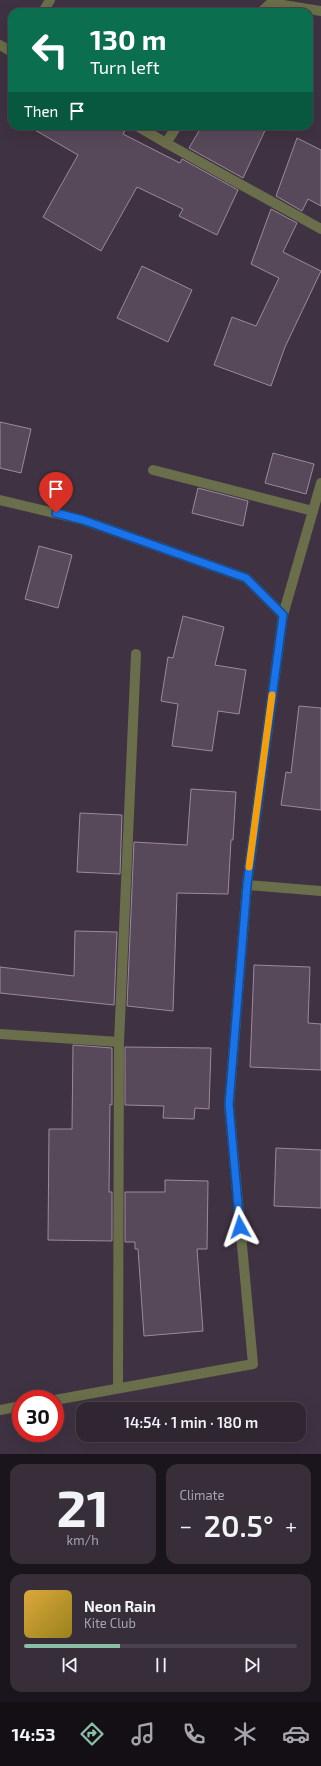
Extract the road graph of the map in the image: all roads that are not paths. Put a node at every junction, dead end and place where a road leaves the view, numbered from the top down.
1 (265, 8) edge
2 (302, 8) edge
3 (144, 130) edge
4 (174, 130) edge
5 (166, 143) junction
6 (321, 229) edge
7 (153, 470) dead end
8 (321, 483) edge
9 (0, 500) edge
10 (313, 511) junction
11 (283, 615) junction
12 (136, 654) dead end
13 (247, 885) junction
14 (321, 891) edge
15 (0, 1034) edge
16 (119, 1042) junction
17 (118, 1388) junction
18 (64, 1398) edge
19 (12, 1408) edge
20 (0, 1410) edge

1 - 2 street
3 - 5 street
4 - 5 street
5 - 6 street
7 - 10 street
8 - 10 street
9 - 11 street
10 - 11 street
11 - 13 street
12 - 16 street
13 - 14 street
13 - 17 street
15 - 16 street
16 - 17 street
17 - 18 street
19 - 20 street

